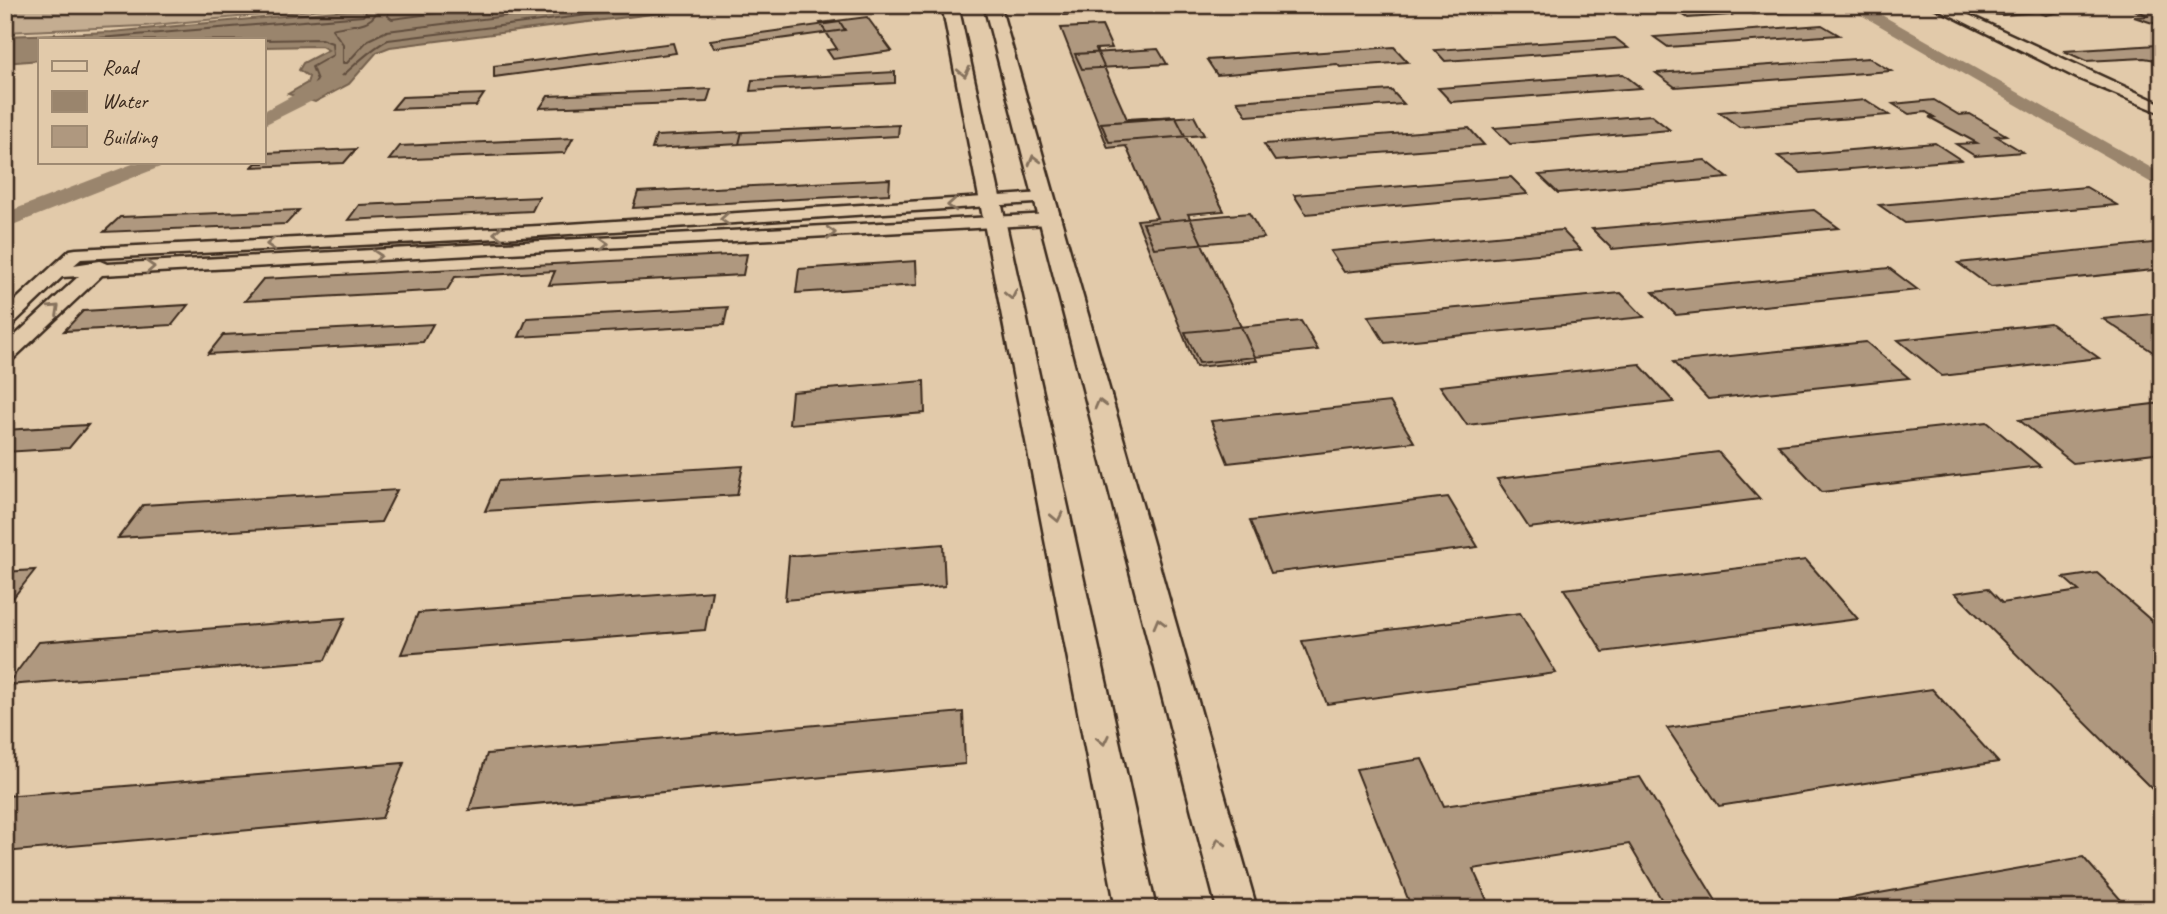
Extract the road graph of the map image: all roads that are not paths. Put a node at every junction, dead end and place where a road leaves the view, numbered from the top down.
1 (950, 5) edge
2 (992, 5) edge
3 (1936, 5) edge
4 (2162, 109) edge
5 (1047, 209) junction
6 (994, 213) junction
7 (116, 251) junction
8 (97, 270) junction
9 (57, 272) junction
10 (5, 321) edge
11 (5, 356) edge
12 (1136, 909) edge
13 (1237, 909) edge

1 -> 6 street
5 -> 2 street
3 - 4 street
5 - 6 street
13 -> 5 street
6 -> 7 street
8 -> 6 street
6 -> 12 street
7 - 8 street
7 - 9 street
8 - 9 street
11 -> 8 street
9 - 10 street

